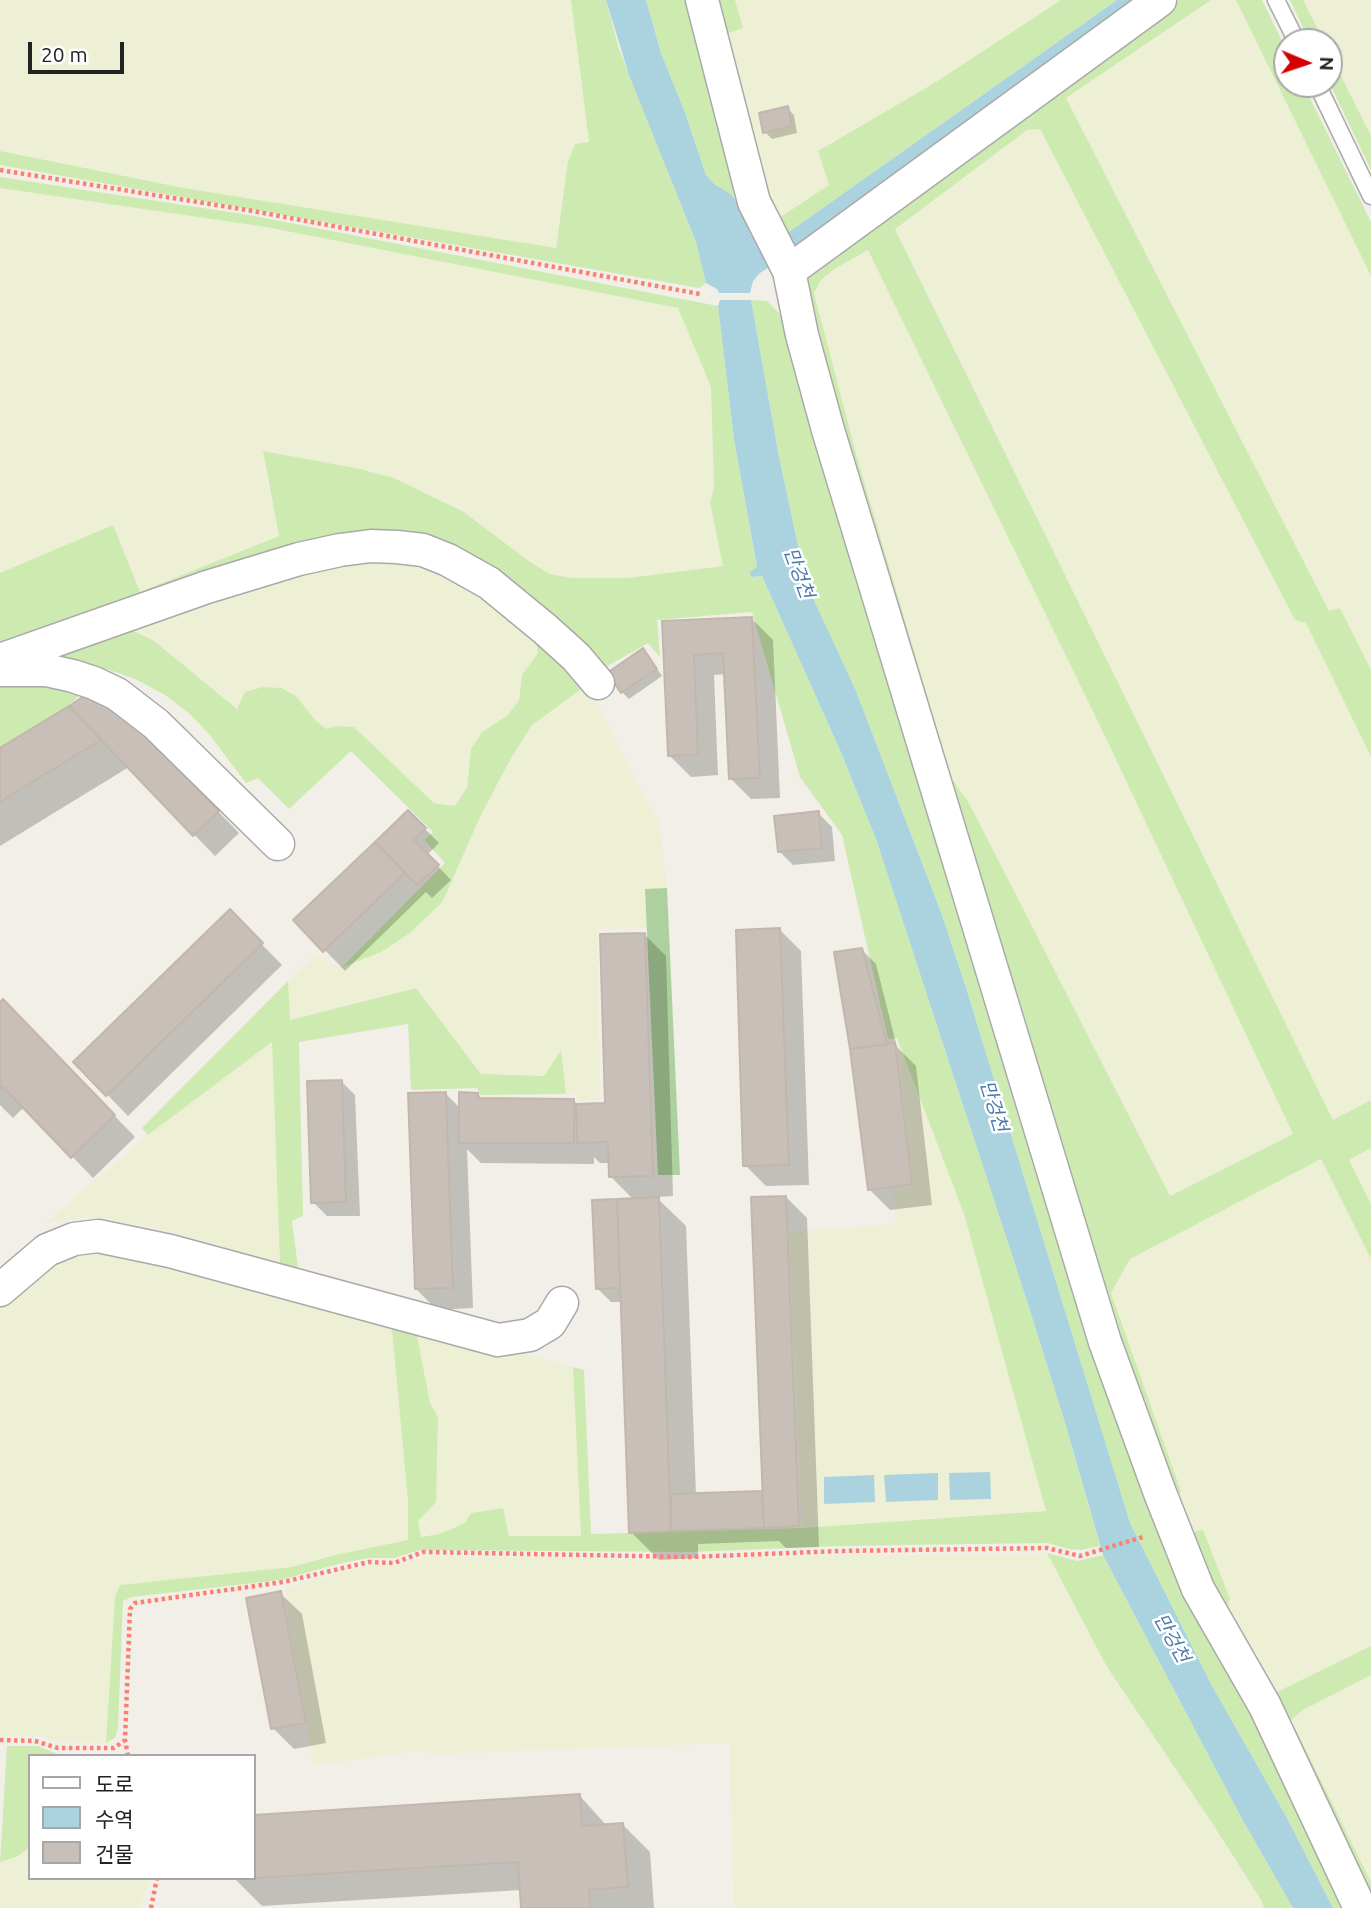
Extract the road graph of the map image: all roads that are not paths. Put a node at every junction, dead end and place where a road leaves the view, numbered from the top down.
1 (702, 0) edge
2 (1160, 0) edge
3 (1276, 0) edge
4 (1290, 28) edge
5 (1324, 98) edge
6 (1371, 196) edge
7 (789, 271) junction
8 (0, 660) edge
9 (0, 670) edge
10 (598, 683) dead end
11 (278, 844) dead end
12 (0, 1290) edge
13 (562, 1303) dead end
14 (1360, 1908) edge

1 - 7 street
2 - 7 street
3 - 4 lane
5 - 6 lane
7 - 14 street
8 - 10 street
9 - 11 street
12 - 13 street

